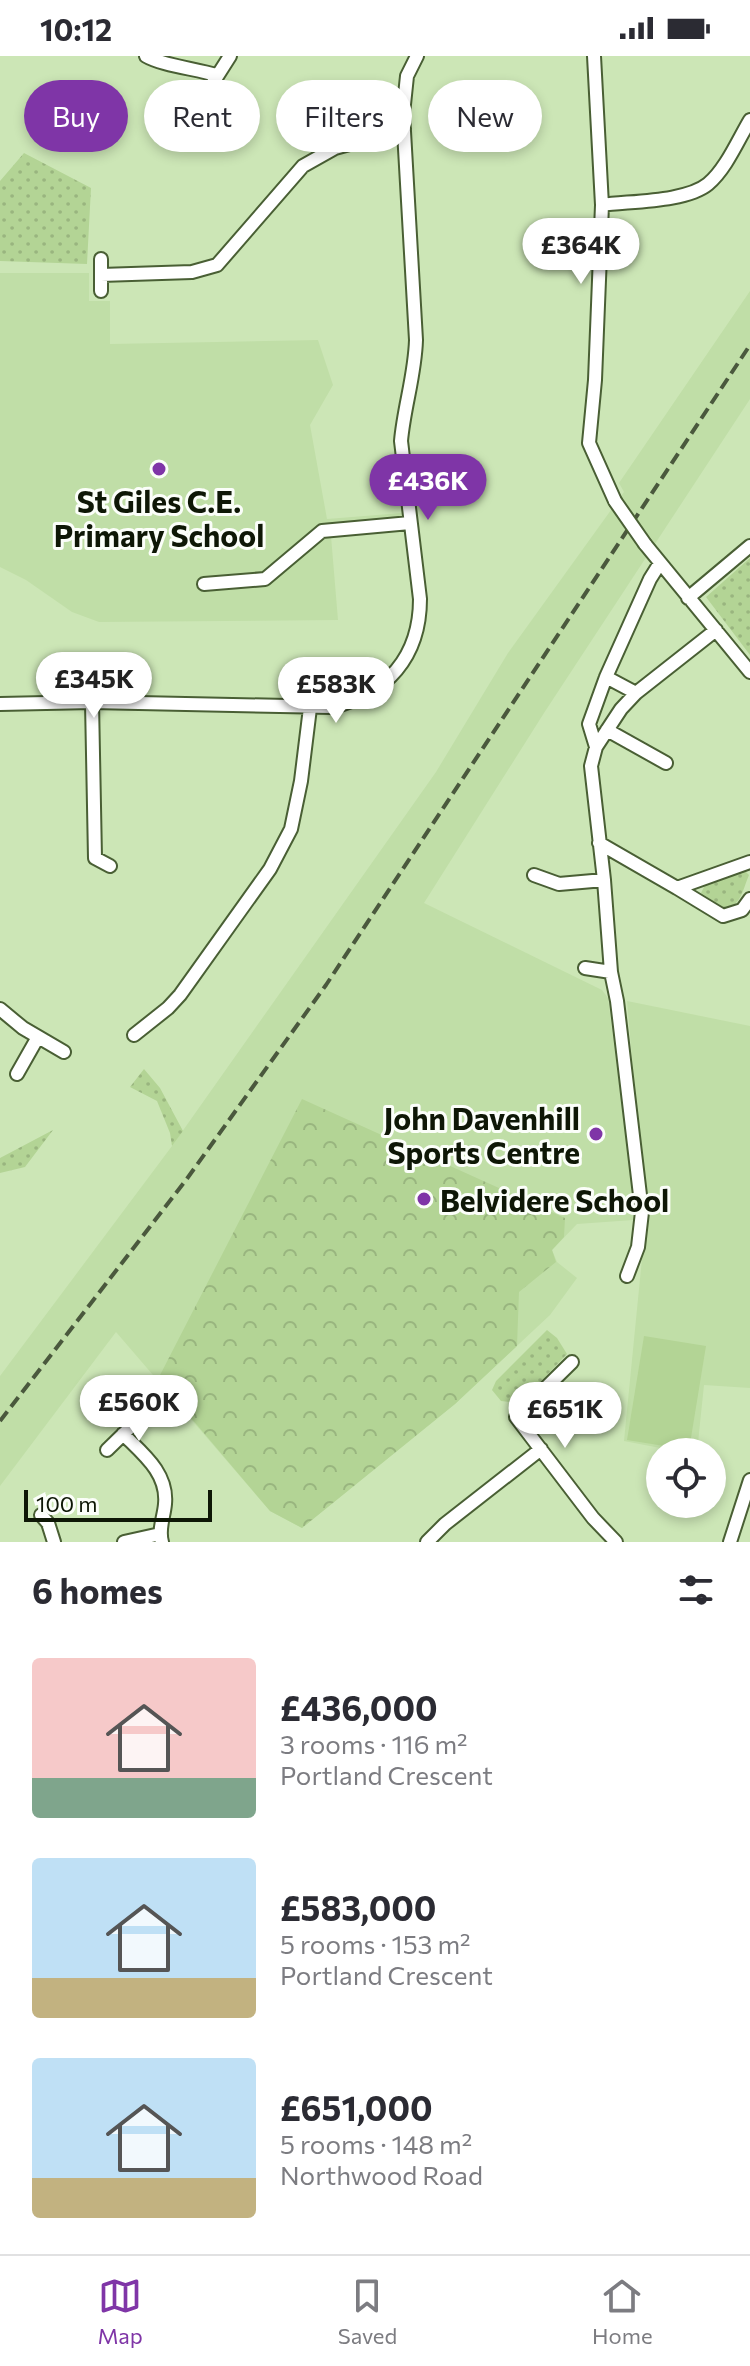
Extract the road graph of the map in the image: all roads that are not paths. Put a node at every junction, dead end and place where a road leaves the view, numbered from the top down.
1 (146, 56) edge
2 (230, 56) edge
3 (417, 56) edge
4 (594, 56) edge
5 (216, 75) junction
6 (213, 80) edge
7 (406, 80) edge
8 (750, 120) edge
9 (328, 152) edge
10 (405, 152) edge
11 (602, 205) junction
12 (101, 259) dead end
13 (101, 275) junction
14 (101, 291) dead end
15 (410, 523) junction
16 (750, 546) edge
17 (660, 563) junction
18 (204, 584) dead end
19 (688, 598) junction
20 (716, 630) junction
21 (750, 672) edge
22 (606, 677) junction
23 (636, 693) junction
24 (92, 702) junction
25 (0, 704) edge
26 (310, 708) junction
27 (607, 730) junction
28 (596, 747) junction
29 (666, 763) dead end
30 (599, 843) junction
31 (95, 858) junction
32 (750, 862) edge
33 (110, 866) dead end
34 (82, 867) dead end
35 (534, 875) dead end
36 (604, 880) junction
37 (677, 888) junction
38 (750, 899) edge
39 (585, 968) dead end
40 (611, 972) junction
41 (0, 1009) edge
42 (139, 1012) dead end
43 (148, 1023) junction
44 (134, 1035) dead end
45 (38, 1037) junction
46 (64, 1052) dead end
47 (17, 1074) dead end
48 (627, 1276) dead end
49 (572, 1362) dead end
50 (147, 1411) dead end
51 (123, 1434) junction
52 (541, 1449) junction
53 (107, 1450) dead end
54 (750, 1480) edge
55 (41, 1515) dead end
56 (161, 1538) edge
57 (54, 1542) edge
58 (124, 1542) edge
59 (427, 1542) edge
60 (616, 1542) edge
61 (730, 1542) edge

1 - 5 street
2 - 5 street
3 - 7 street
4 - 11 street
5 - 6 street
8 - 11 street
9 - 13 street
10 - 15 street
11 - 17 street, bridge
12 - 13 street
13 - 14 street
15 - 18 street
15 - 26 street
16 - 19 street
17 - 19 street
17 - 22 street
19 - 20 street
20 - 21 street
20 - 23 street
22 - 23 street
22 - 28 street
23 - 27 street
24 - 25 street
24 - 26 street
24 - 31 street
26 - 43 street
27 - 28 street
27 - 29 street
28 - 30 street
30 - 36 street
30 - 37 street
31 - 33 street
31 - 34 street
32 - 37 street
35 - 36 street
36 - 40 street
37 - 38 street
39 - 40 street
40 - 48 street
41 - 45 street
42 - 43 street
43 - 44 street
45 - 46 street
45 - 47 street
49 - 52 street
50 - 51 street
51 - 53 street
51 - 56 street
52 - 59 street
52 - 60 street
54 - 61 street
55 - 57 street
56 - 58 street

